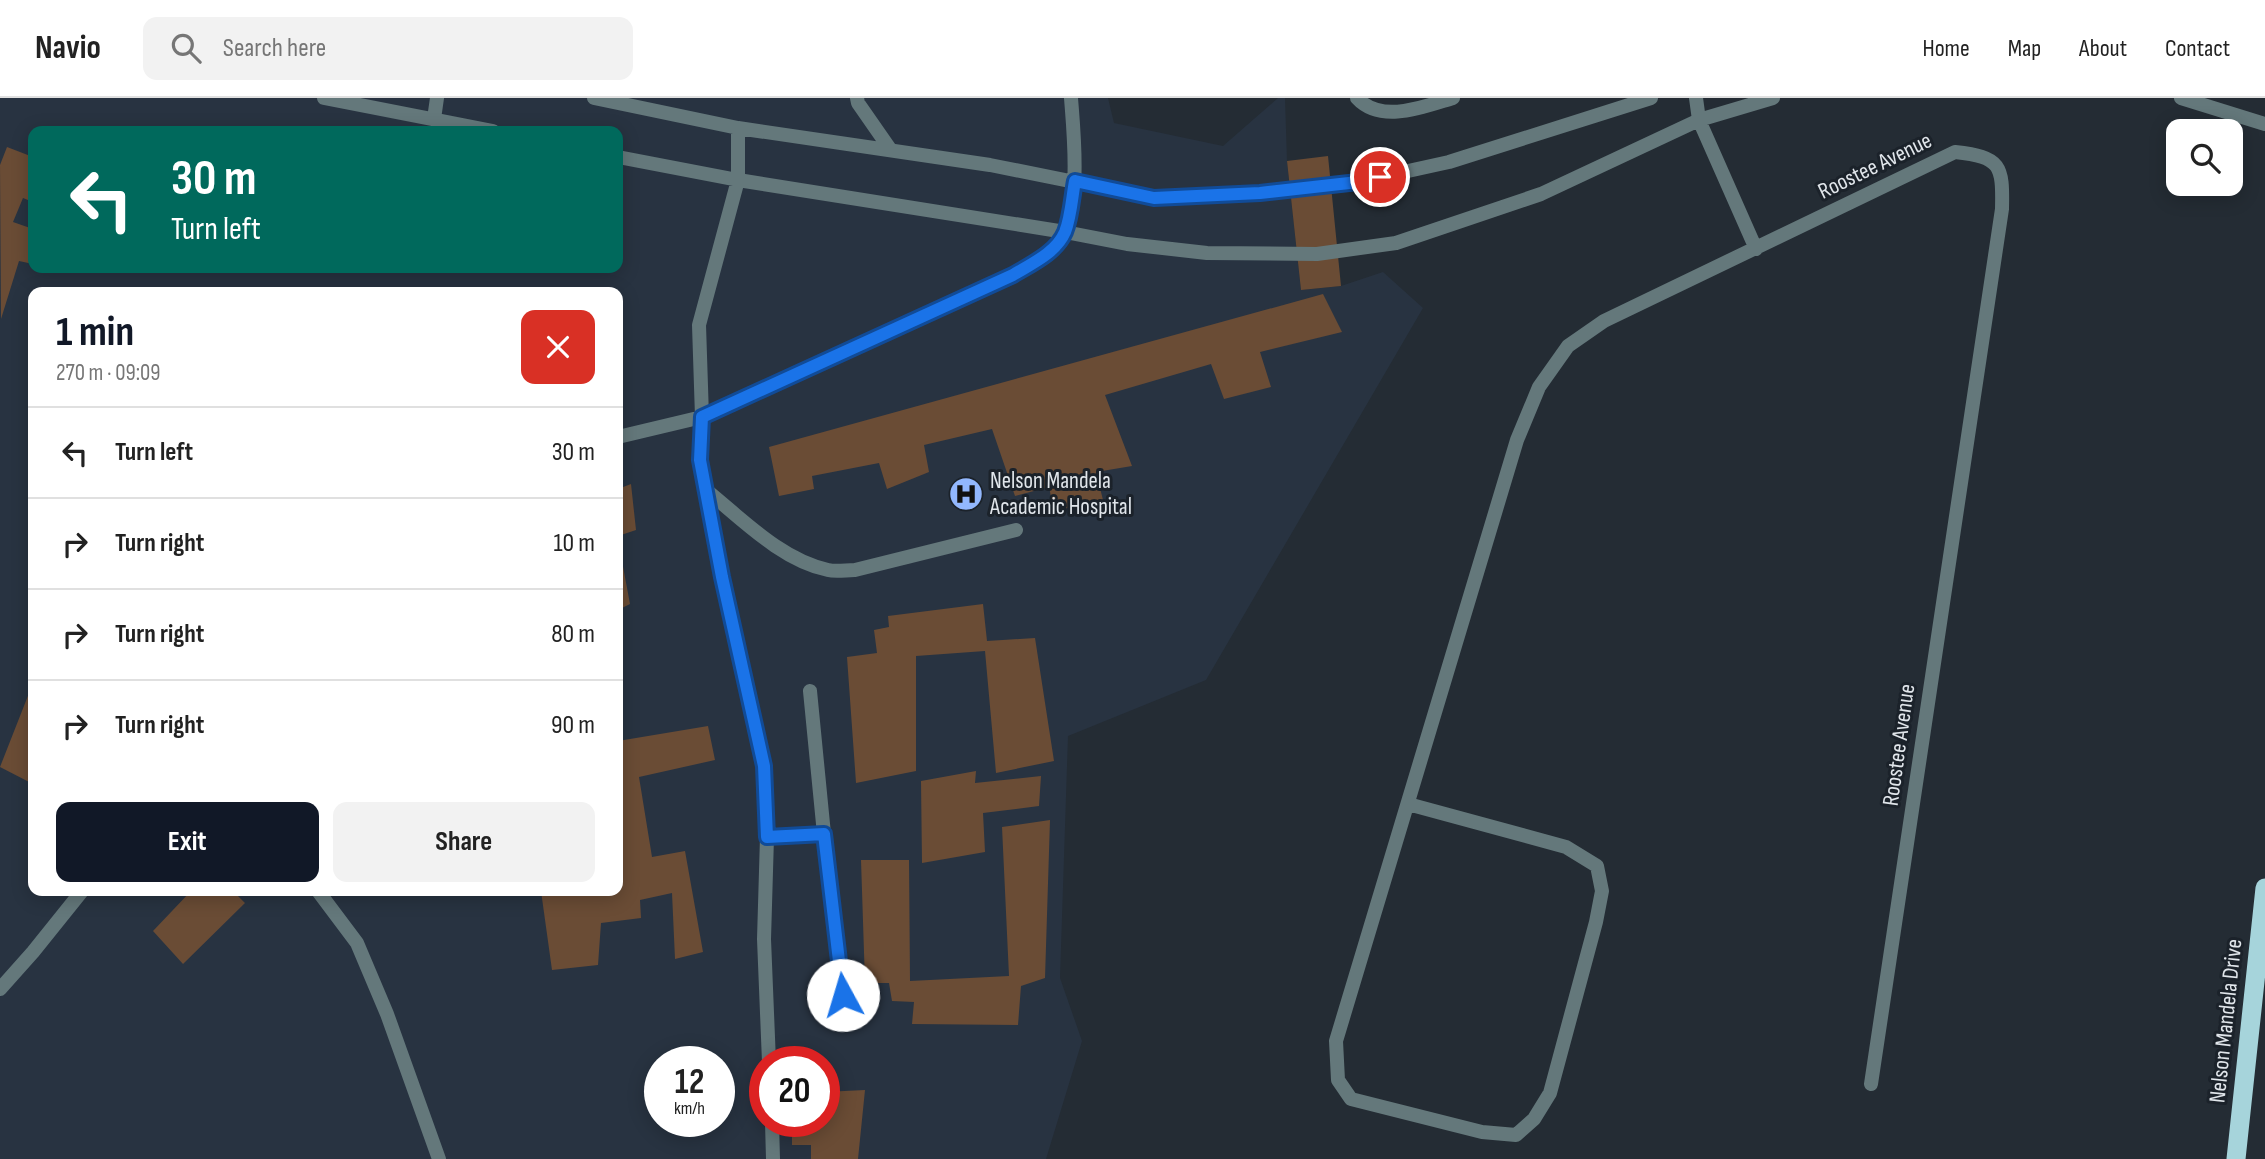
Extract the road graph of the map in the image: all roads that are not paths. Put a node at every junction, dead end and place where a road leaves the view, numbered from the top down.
1 (324, 98) edge
2 (438, 98) edge
3 (594, 98) edge
4 (857, 98) edge
5 (1070, 98) edge
6 (1357, 98) edge
7 (1453, 98) edge
8 (1651, 98) edge
9 (1696, 98) edge
10 (1773, 98) edge
11 (2181, 98) edge
12 (434, 119) junction
13 (1699, 120) junction
14 (2265, 124) edge
15 (468, 126) edge
16 (738, 128) junction
17 (890, 149) junction
18 (623, 158) edge
19 (738, 180) junction
20 (1075, 181) junction
21 (1065, 232) junction
22 (1756, 249) junction
23 (702, 417) junction
24 (623, 436) edge
25 (706, 490) junction
26 (1016, 530) dead end
27 (810, 691) dead end
28 (1408, 803) junction
29 (824, 834) junction
30 (767, 837) junction
31 (2265, 888) edge
32 (78, 896) edge
33 (322, 896) edge
34 (0, 989) edge
35 (846, 1021) dead end
36 (768, 1046) edge
37 (1871, 1084) dead end
38 (772, 1137) edge
39 (439, 1159) edge
40 (773, 1159) edge
41 (2236, 1159) edge

1 - 12 lane
2 - 12 lane
3 - 16 lane
4 - 17 lane
5 - 20 lane
6 - 7 lane
8 - 20 lane
9 - 13 lane
10 - 13 lane
11 - 14 lane
12 - 15 lane
13 - 21 lane
13 - 22 lane
16 - 17 lane
16 - 19 lane
17 - 20 lane
18 - 19 lane
19 - 21 lane
19 - 23 lane
20 - 21 lane
21 - 23 lane
22 - 28 lane, Roostee Avenue
22 - 37 lane, Roostee Avenue
23 - 24 lane
23 - 25 lane
25 - 26 lane
25 - 30 lane
27 - 29 lane
28 - 28 lane, Roostee Avenue
29 - 30 lane
29 - 35 lane
30 - 36 lane
31 - 41 highway, Nelson Mandela Drive
32 - 34 lane
33 - 39 lane
38 - 40 lane

